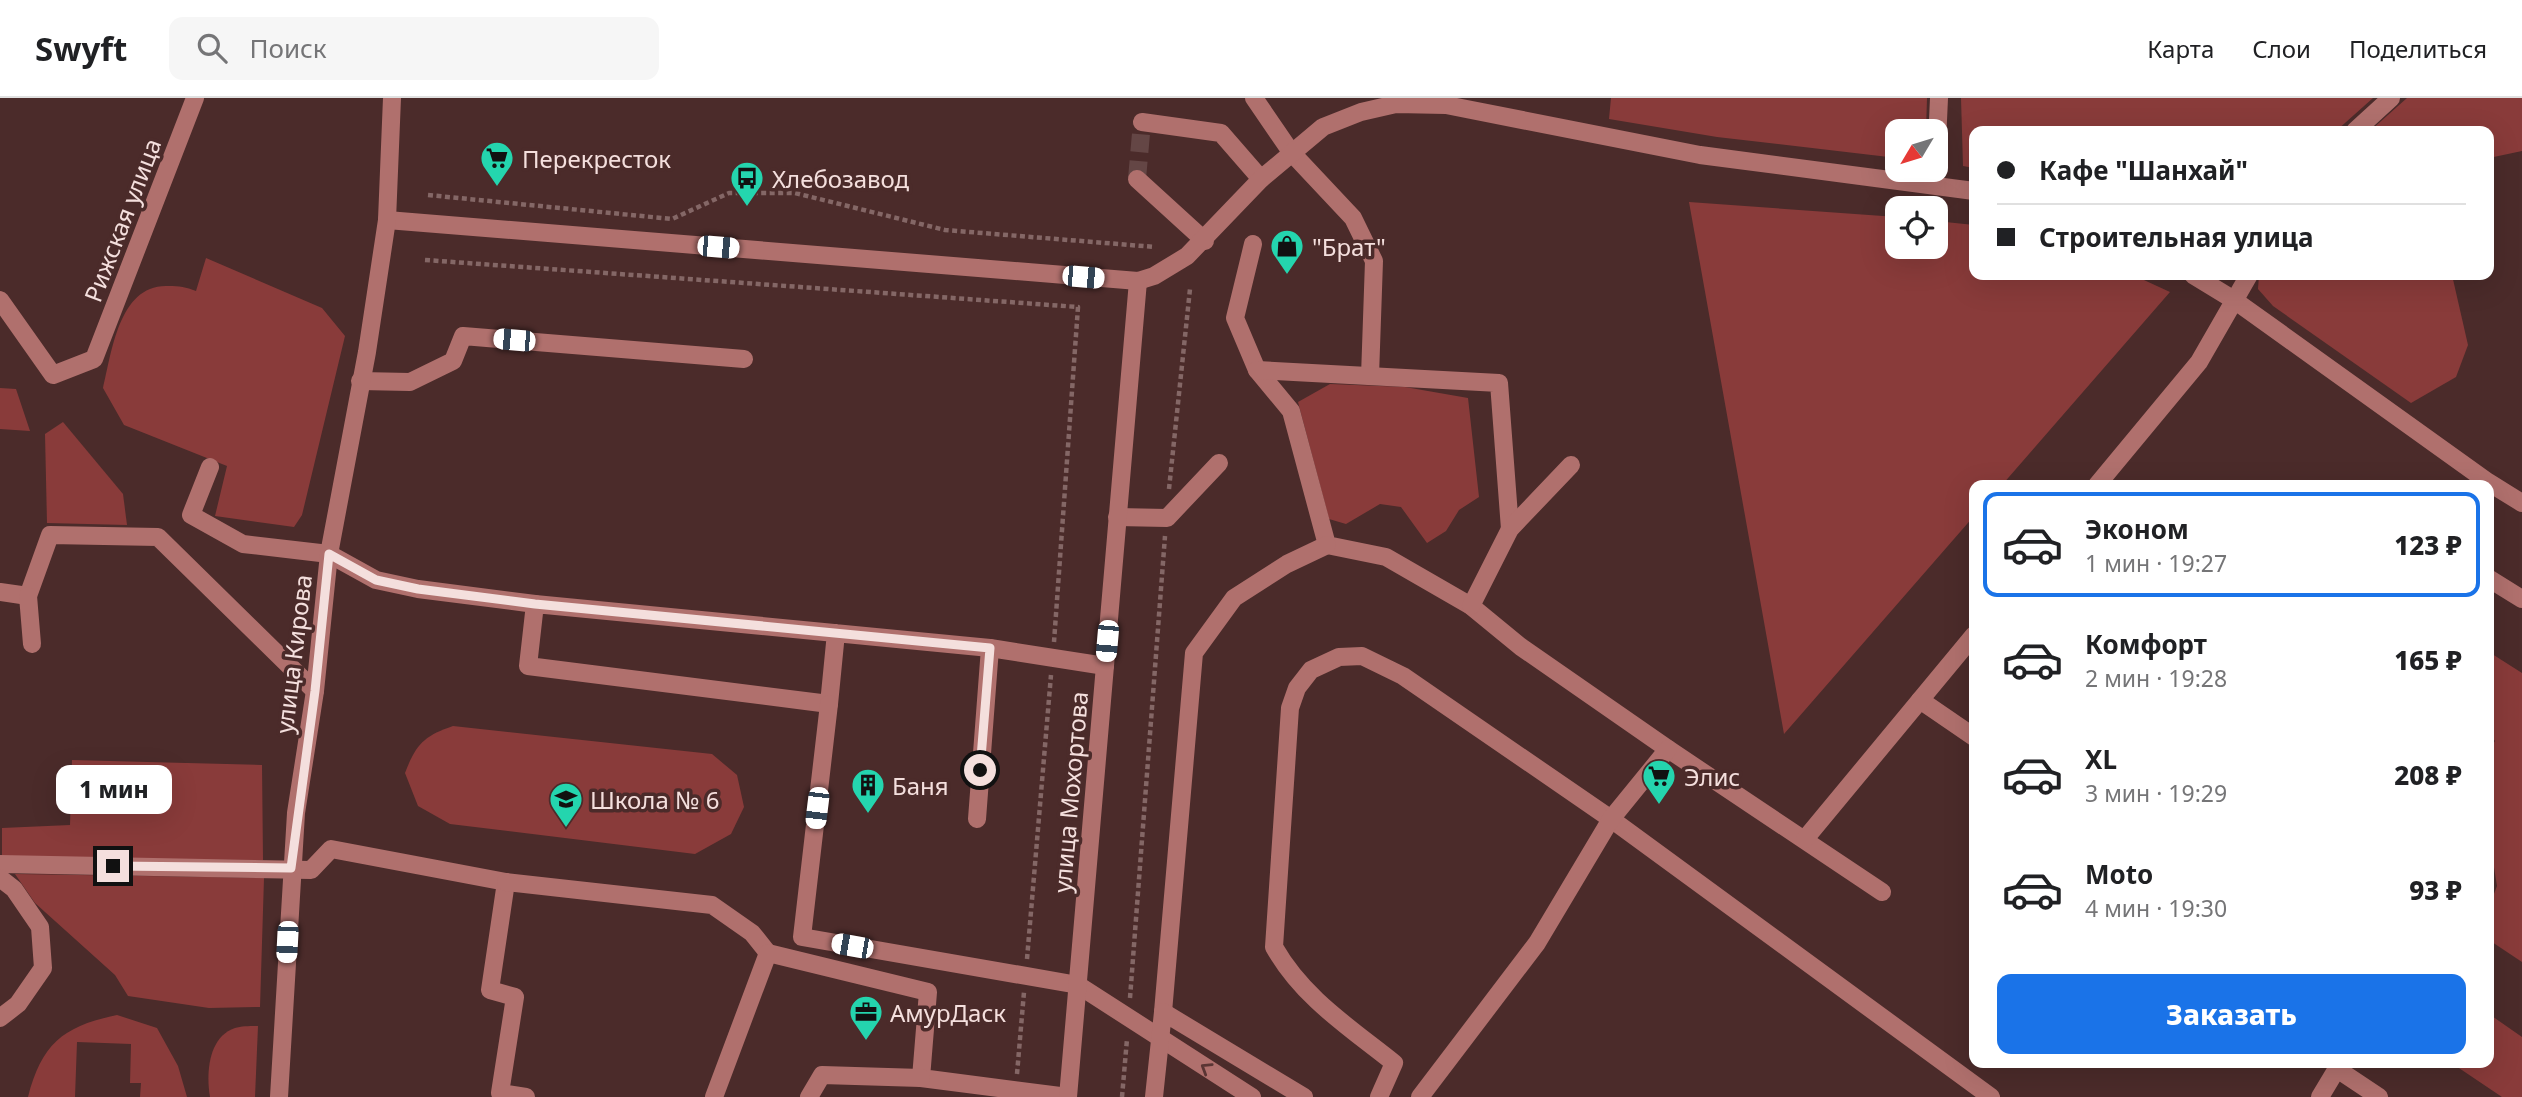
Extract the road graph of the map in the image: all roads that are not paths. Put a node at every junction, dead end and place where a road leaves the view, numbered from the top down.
1 (195, 98) edge
2 (391, 98) edge
3 (1254, 98) edge
4 (1939, 98) edge
5 (2391, 98) edge
6 (1938, 119) edge
7 (1142, 122) dead end
8 (2361, 126) edge
9 (1290, 152) junction
10 (1885, 170) edge
11 (1137, 179) dead end
12 (1261, 179) junction
13 (1948, 180) edge
14 (1969, 189) edge
15 (387, 220) junction
16 (1205, 241) junction
17 (1253, 244) dead end
18 (2202, 280) edge
19 (2246, 280) edge
20 (1138, 281) junction
21 (2234, 299) junction
22 (0, 300) edge
23 (744, 359) dead end
24 (1257, 370) junction
25 (1370, 376) junction
26 (360, 381) junction
27 (1219, 463) dead end
28 (1571, 465) dead end
29 (210, 467) dead end
30 (2101, 480) edge
31 (2486, 480) edge
32 (2494, 485) edge
33 (2522, 503) edge
34 (1117, 517) junction
35 (1510, 529) junction
36 (1326, 545) junction
37 (329, 554) junction
38 (2494, 582) edge
39 (0, 592) edge
40 (27, 596) junction
41 (2522, 600) edge
42 (535, 604) junction
43 (1471, 606) junction
44 (836, 633) junction
45 (32, 644) dead end
46 (1969, 647) edge
47 (990, 648) junction
48 (1105, 666) junction
49 (315, 691) junction
50 (1920, 700) junction
51 (829, 704) junction
52 (1969, 734) edge
53 (1668, 750) junction
54 (977, 819) dead end
55 (1611, 819) junction
56 (1805, 839) junction
57 (0, 864) edge
58 (291, 868) junction
59 (0, 878) edge
60 (506, 882) junction
61 (1882, 892) dead end
62 (768, 953) junction
63 (1077, 985) junction
64 (1164, 1012) junction
65 (0, 1018) edge
66 (1160, 1038) junction
67 (2338, 1068) edge
68 (2342, 1068) edge
69 (920, 1078) junction
70 (963, 1090) edge
71 (279, 1097) edge
72 (526, 1097) edge
73 (714, 1097) edge
74 (809, 1097) edge
75 (1068, 1097) edge
76 (1154, 1097) edge
77 (1252, 1097) edge
78 (1304, 1097) edge
79 (1379, 1097) edge
80 (1420, 1097) edge
81 (1991, 1097) edge
82 (2319, 1097) edge
83 (2379, 1097) edge

1 - 22 street, Рижская улица
2 - 15 street, улица Кирова
3 - 9 street
4 - 6 street
5 - 8 street
7 - 12 street
9 - 10 street
9 - 12 street
9 - 25 street
11 - 16 street
12 - 16 street
13 - 14 street
15 - 20 street
15 - 26 street, улица Кирова
16 - 20 street
17 - 24 street
18 - 21 street
19 - 21 street
20 - 34 street, улица Мохортова
21 - 30 street
21 - 31 street
23 - 26 street
24 - 25 street
24 - 36 street
25 - 35 street
26 - 37 street, улица Кирова
27 - 34 street
28 - 35 street
29 - 37 street
32 - 33 street
34 - 48 street, улица Мохортова
35 - 43 street
36 - 43 street
36 - 64 street
37 - 42 street
37 - 49 street, улица Кирова
38 - 41 street
39 - 40 street
40 - 45 street
40 - 49 street
42 - 44 street
42 - 51 street
43 - 53 street
44 - 47 street
44 - 51 street
46 - 50 street
47 - 48 street
47 - 54 street
48 - 63 street, улица Мохортова
49 - 58 street, улица Кирова
50 - 52 street
50 - 56 street
51 - 63 street
53 - 55 street
53 - 56 street
55 - 79 street
55 - 80 street
55 - 81 street
56 - 61 street
57 - 58 street
58 - 60 street
58 - 71 street, улица Кирова
59 - 65 street
60 - 62 street
60 - 72 street
62 - 69 street
62 - 73 street
63 - 66 street
63 - 75 street, улица Мохортова
64 - 66 street
64 - 78 street
66 - 76 street
77 -> 66 street
67 - 82 street
68 - 83 street
69 - 70 street
69 - 74 street
70 - 75 street

